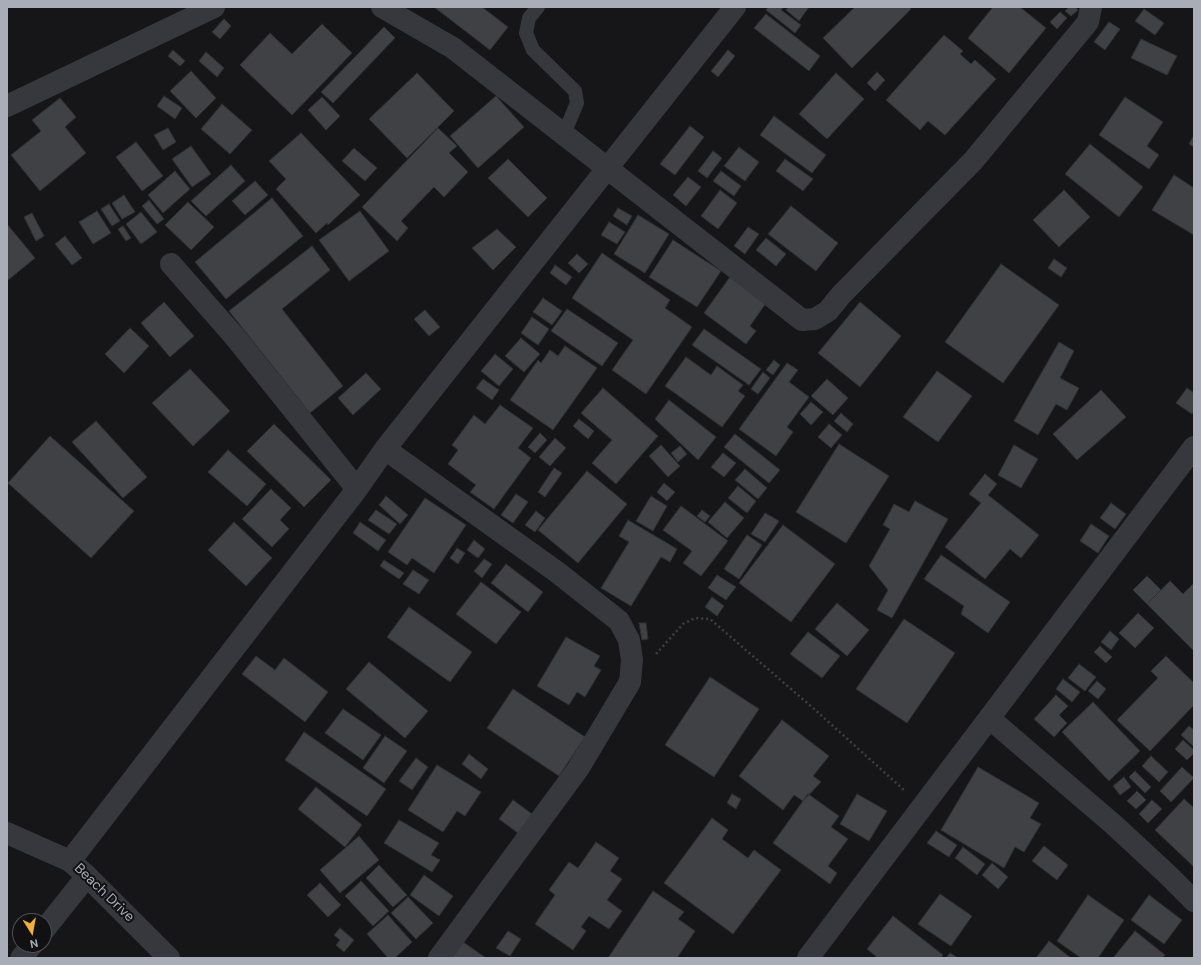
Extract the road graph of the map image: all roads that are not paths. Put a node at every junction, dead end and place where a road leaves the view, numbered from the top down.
1 (214, 7) edge
2 (382, 7) edge
3 (538, 7) edge
4 (736, 7) edge
5 (1091, 7) edge
6 (7, 106) edge
7 (564, 134) junction
8 (608, 168) junction
9 (171, 264) dead end
10 (1194, 447) edge
11 (385, 449) junction
12 (356, 489) junction
13 (988, 718) junction
14 (7, 833) edge
15 (70, 861) junction
16 (88, 876) junction
17 (1194, 901) edge
18 (52, 920) edge
19 (169, 958) edge
20 (439, 958) edge
21 (808, 958) edge

1 - 6 street
2 - 7 street
3 - 7 lane
4 - 8 street
5 - 8 street
7 - 8 street
8 - 11 street
9 - 12 street
10 - 13 street
11 - 12 street
11 - 20 street
12 - 15 street
13 - 17 street
13 - 21 street
14 - 15 street, Beach Drive
15 - 16 street, Beach Drive
16 - 18 street
16 - 19 street, Beach Drive

